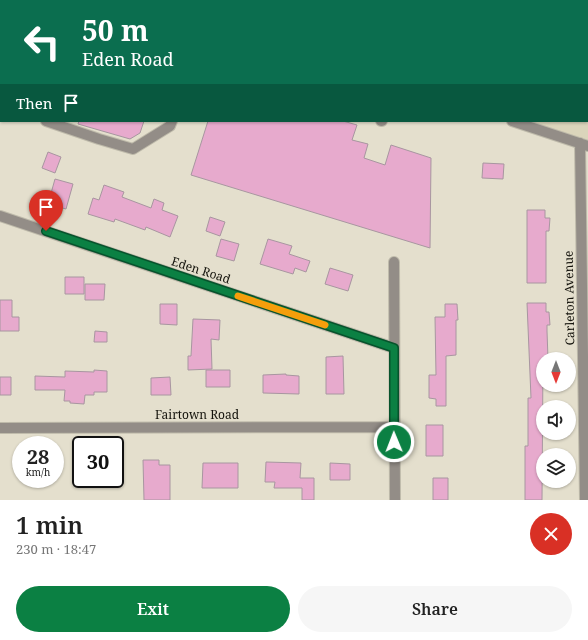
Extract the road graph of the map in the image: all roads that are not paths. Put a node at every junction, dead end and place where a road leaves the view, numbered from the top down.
1 (49, 122) edge
2 (172, 122) edge
3 (518, 122) edge
4 (538, 125) edge
5 (584, 144) edge
6 (0, 216) edge
7 (394, 262) dead end
8 (394, 348) junction
9 (394, 427) junction
10 (0, 428) edge
11 (395, 500) edge
12 (585, 500) edge

1 - 2 street
3 - 4 street
4 - 5 street
5 - 12 street, Carleton Avenue
6 - 8 street, Eden Road
7 - 8 street
8 - 9 street
9 - 10 street, Fairtown Road
9 - 11 street

